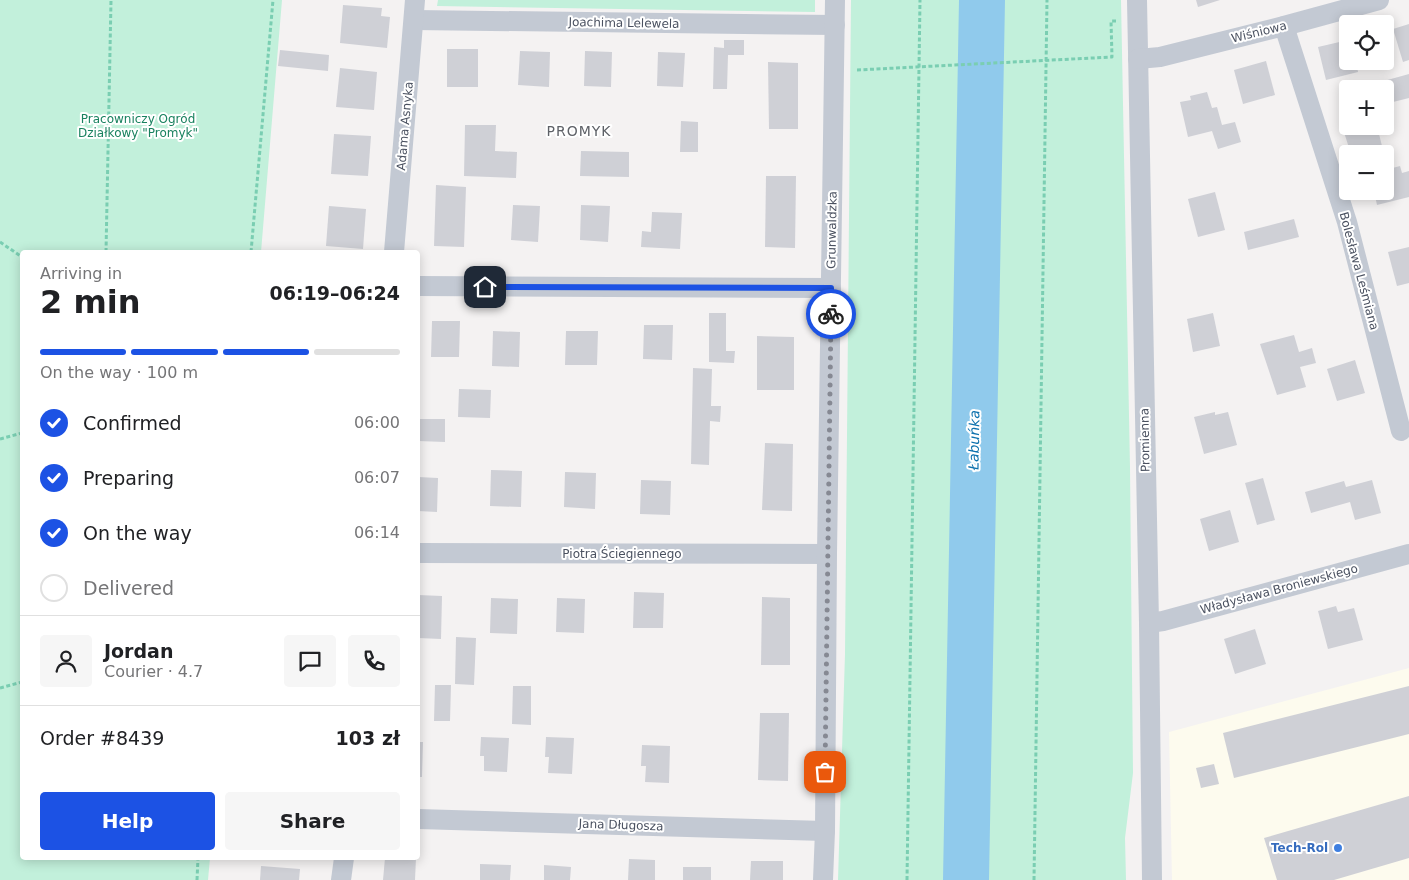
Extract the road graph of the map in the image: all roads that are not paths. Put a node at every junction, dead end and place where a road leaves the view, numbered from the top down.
1 (835, 0) edge
2 (1137, 0) edge
3 (1379, 0) edge
4 (414, 10) edge
5 (835, 25) junction
6 (1284, 26) junction
7 (1138, 59) junction
8 (394, 250) edge
9 (420, 286) edge
10 (831, 288) junction
11 (1401, 431) dead end
12 (420, 552) edge
13 (827, 554) junction
14 (1409, 554) edge
15 (1149, 624) junction
16 (420, 819) edge
17 (825, 831) junction
18 (344, 860) edge
19 (342, 880) edge
20 (823, 880) edge
21 (1152, 880) edge

1 - 5 street, Grunwaldzka
2 - 7 street, Promienna
3 - 6 street, Wiśniowa
4 - 5 street, Joachima Lelewela
4 - 8 street, Adama Asnyka
5 - 10 street, Grunwaldzka
6 - 7 street, Wiśniowa
6 - 11 street, Bolesława Leśmiana
7 - 15 street, Promienna
9 - 10 street
10 - 13 street, Grunwaldzka
12 - 13 street, Piotra Ściegiennego
13 - 17 street, Grunwaldzka
14 - 15 street, Władysława Broniewskiego
15 - 21 street, Promienna
16 - 17 street, Jana Długosza
17 - 20 street, Grunwaldzka
18 - 19 street

